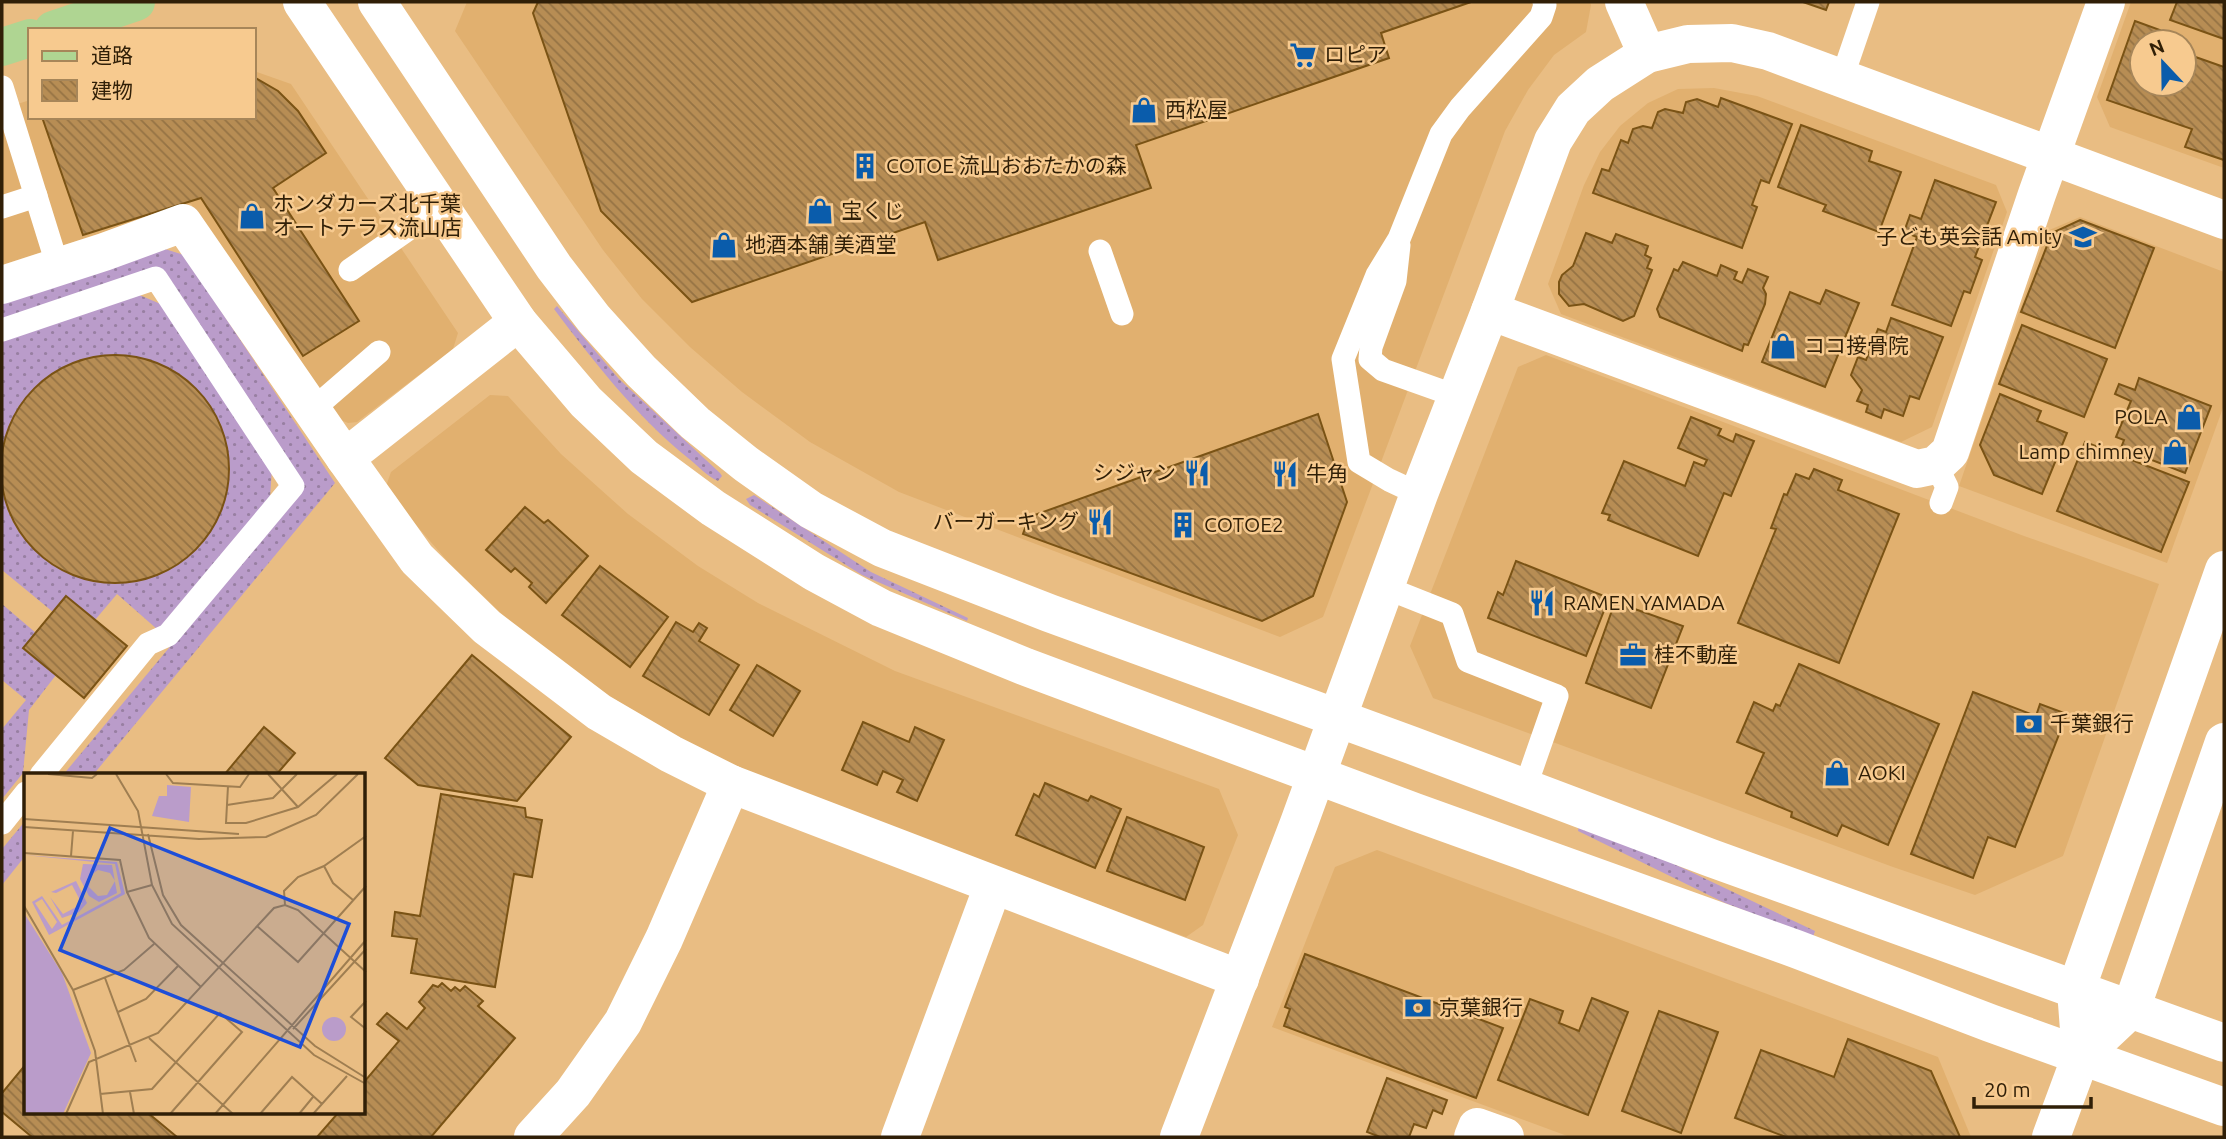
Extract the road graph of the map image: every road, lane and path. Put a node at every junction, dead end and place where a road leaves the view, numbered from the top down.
1 (136, 2) edge
2 (302, 2) edge
3 (377, 2) edge
4 (1544, 2) edge
5 (1624, 2) edge
6 (1868, 2) edge
7 (2106, 2) edge
8 (59, 28) edge
9 (28, 38) edge
10 (2, 47) edge
11 (1647, 54) junction
12 (1842, 78) junction
13 (2, 87) edge
14 (2052, 154) junction
15 (36, 196) junction
16 (440, 206) junction
17 (2, 207) edge
18 (2224, 220) edge
19 (1399, 239) junction
20 (1100, 251) dead end
21 (58, 267) junction
22 (350, 270) dead end
23 (2, 285) edge
24 (1490, 311) junction
25 (1122, 314) dead end
26 (518, 322) junction
27 (2, 330) edge
28 (379, 352) dead end
29 (1457, 396) junction
30 (312, 410) junction
31 (345, 458) junction
32 (1936, 465) junction
33 (1419, 494) junction
34 (1941, 503) dead end
35 (2224, 570) edge
36 (1384, 587) junction
37 (1336, 717) junction
38 (2224, 742) edge
39 (43, 773) edge
40 (1316, 775) junction
41 (731, 784) junction
42 (1525, 788) junction
43 (24, 796) edge
44 (2, 823) edge
45 (993, 886) junction
46 (1240, 979) junction
47 (2076, 990) junction
48 (2131, 1009) junction
49 (2224, 1044) edge
50 (2081, 1056) junction
51 (2224, 1107) edge
52 (533, 1137) edge
53 (900, 1137) edge
54 (1179, 1137) edge
55 (1473, 1137) edge
56 (1505, 1137) edge
57 (2051, 1137) edge

1 - 8 main road
2 - 16 street
3 - 37 street
4 - 19 lane
5 - 11 street
6 - 12 lane
7 - 14 street
9 - 10 main road
11 - 12 street
11 - 24 street
12 - 14 street
13 - 15 lane
14 - 18 street
14 - 32 street
15 - 17 lane
15 - 21 lane
16 - 22 lane
16 - 26 street
19 - 29 lane
19 - 33 lane
20 - 25 lane
21 - 23 street
21 - 30 street
24 - 29 street
24 - 32 street
26 - 31 street
26 - 40 street
27 - 39 lane
28 - 30 lane
29 - 33 street
30 - 31 street
31 - 41 street
32 - 34 lane
33 - 36 street
35 - 47 street
36 - 37 street
36 - 42 lane
37 - 40 street
37 - 42 street
38 - 48 street
40 - 46 street
40 - 50 street
41 - 45 street
41 - 52 street
42 - 47 street
43 - 44 lane
45 - 46 street
45 - 53 street
46 - 54 street
47 - 48 street
47 - 50 street
48 - 49 street
48 - 50 street
50 - 51 street
50 - 57 street
55 - 56 street

